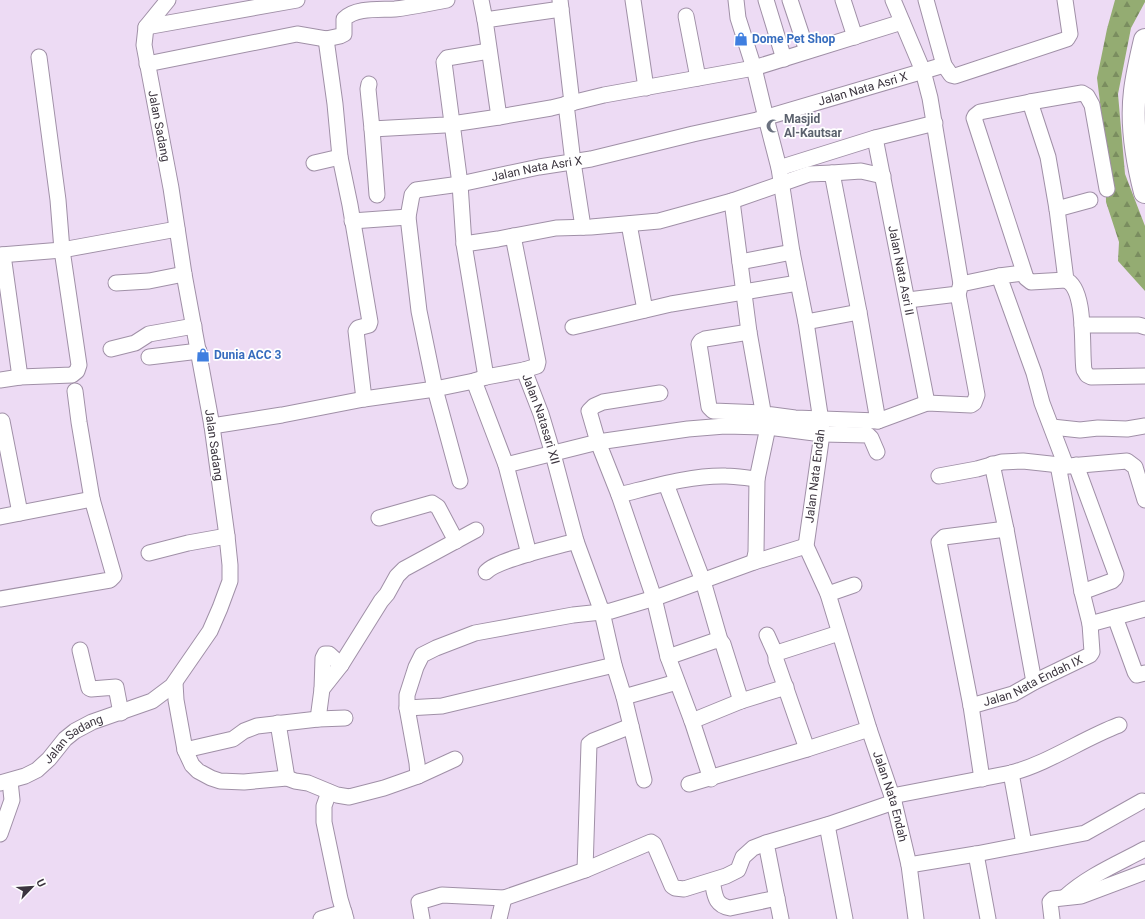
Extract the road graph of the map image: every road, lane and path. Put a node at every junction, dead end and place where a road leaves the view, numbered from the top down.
1 (168, 0) edge
2 (297, 0) edge
3 (447, 0) edge
4 (480, 0) edge
5 (633, 0) edge
6 (736, 0) edge
7 (766, 0) edge
8 (790, 0) edge
9 (842, 0) edge
10 (894, 0) edge
11 (926, 0) edge
12 (1065, 0) edge
13 (560, 5) edge
14 (357, 6) edge
15 (686, 16) dead end
16 (485, 20) junction
17 (902, 22) junction
18 (146, 27) junction
19 (855, 37) junction
20 (326, 38) junction
21 (1145, 40) edge
22 (489, 51) junction
23 (807, 51) junction
24 (39, 57) dead end
25 (784, 59) junction
26 (147, 64) junction
27 (944, 65) junction
28 (754, 68) junction
29 (923, 71) junction
30 (1145, 74) edge
31 (698, 78) junction
32 (369, 84) dead end
33 (646, 88) junction
34 (1030, 102) junction
35 (569, 104) junction
36 (499, 117) junction
37 (766, 118) junction
38 (935, 123) junction
39 (453, 124) junction
40 (372, 129) junction
41 (875, 138) junction
42 (340, 156) junction
43 (1145, 157) edge
44 (573, 162) junction
45 (314, 163) dead end
46 (779, 168) junction
47 (832, 173) junction
48 (883, 176) junction
49 (781, 183) junction
50 (460, 184) junction
51 (1108, 189) dead end
52 (1145, 192) edge
53 (377, 195) dead end
54 (732, 200) junction
55 (1090, 200) dead end
56 (1057, 209) junction
57 (408, 217) junction
58 (352, 221) junction
59 (629, 224) junction
60 (583, 227) junction
61 (177, 229) junction
62 (512, 236) junction
63 (464, 244) junction
64 (62, 250) junction
65 (792, 252) junction
66 (2, 255) edge
67 (740, 262) junction
68 (1023, 272) junction
69 (184, 274) junction
70 (999, 276) junction
71 (1066, 280) junction
72 (116, 283) dead end
73 (798, 283) junction
74 (960, 289) junction
75 (743, 292) junction
76 (908, 300) junction
77 (645, 310) junction
78 (860, 312) junction
79 (806, 322) junction
80 (1082, 325) junction
81 (194, 326) junction
82 (1145, 327) edge
83 (573, 328) dead end
84 (749, 332) junction
85 (111, 349) dead end
86 (198, 351) junction
87 (150, 358) dead end
88 (524, 370) junction
89 (1145, 376) edge
90 (20, 377) junction
91 (480, 379) junction
92 (0, 380) edge
93 (435, 389) junction
94 (75, 392) dead end
95 (660, 393) dead end
96 (364, 399) junction
97 (927, 403) junction
98 (766, 420) junction
99 (2, 421) dead end
100 (878, 421) junction
101 (212, 426) junction
102 (822, 426) junction
103 (1145, 426) edge
104 (1052, 427) junction
105 (598, 442) junction
106 (877, 452) dead end
107 (553, 454) junction
108 (992, 464) junction
109 (506, 465) junction
110 (1067, 465) junction
111 (939, 476) dead end
112 (757, 479) junction
113 (460, 480) dead end
114 (666, 484) junction
115 (619, 495) junction
116 (92, 499) junction
117 (1145, 500) edge
118 (20, 513) junction
119 (0, 517) edge
120 (379, 518) dead end
121 (1006, 529) junction
122 (476, 530) dead end
123 (227, 536) junction
124 (456, 540) junction
125 (576, 541) junction
126 (806, 546) junction
127 (149, 553) dead end
128 (529, 554) junction
129 (754, 562) junction
130 (486, 572) dead end
131 (703, 581) junction
132 (854, 585) dead end
133 (1082, 592) junction
134 (828, 594) junction
135 (654, 598) junction
136 (0, 599) edge
137 (1145, 609) edge
138 (602, 612) junction
139 (1115, 616) junction
140 (1090, 624) junction
141 (839, 633) junction
142 (767, 635) dead end
143 (720, 640) junction
144 (80, 650) dead end
145 (776, 655) junction
146 (668, 657) junction
147 (614, 665) junction
148 (1145, 673) edge
149 (677, 682) junction
150 (1034, 682) junction
151 (175, 683) junction
152 (786, 687) junction
153 (624, 697) junction
154 (741, 701) junction
155 (971, 706) junction
156 (407, 708) junction
157 (121, 712) junction
158 (345, 718) dead end
159 (318, 719) junction
160 (692, 721) junction
161 (278, 723) junction
162 (1119, 725) dead end
163 (631, 726) junction
164 (869, 729) junction
165 (184, 750) junction
166 (807, 750) junction
167 (455, 759) dead end
168 (1010, 773) junction
169 (418, 776) junction
170 (287, 778) junction
171 (711, 779) junction
172 (982, 779) junction
173 (644, 780) dead end
174 (5, 782) edge
175 (689, 784) dead end
176 (329, 792) junction
177 (893, 799) junction
178 (1142, 800) dead end
179 (827, 825) junction
180 (0, 834) edge
181 (766, 843) junction
182 (1024, 844) junction
183 (1145, 850) edge
184 (976, 854) junction
185 (908, 865) junction
186 (585, 870) junction
187 (1145, 872) edge
188 (712, 881) junction
189 (504, 898) junction
190 (778, 898) junction
191 (1065, 898) junction
192 (345, 916) edge
193 (321, 919) edge
194 (422, 919) edge
195 (499, 919) edge
196 (781, 919) edge
197 (845, 919) edge
198 (916, 919) edge
199 (988, 919) edge
200 (1052, 919) edge

1 - 18 street
2 - 18 street
3 - 14 street
4 - 16 street
5 - 33 street
6 - 28 street, Jalan Nata Endah
7 - 25 street
8 - 23 street
9 - 19 street
10 - 17 street
11 - 27 street
12 - 27 street
13 - 16 street
13 - 35 street
14 - 20 street
15 - 31 street
16 - 22 street
17 - 19 street
17 - 29 street
18 - 26 street, Jalan Sadang
19 - 23 street
20 - 26 street
20 - 42 street
21 - 52 highway
22 - 36 street
22 - 39 street
23 - 25 street
24 - 64 street
25 - 28 street
26 - 61 street, Jalan Sadang
27 - 29 street, Jalan Nata Asri X
28 - 31 street
28 - 37 street, Jalan Nata Endah
29 - 37 street, Jalan Nata Asri X
29 - 38 street
30 - 43 highway
31 - 33 street
32 - 40 street
33 - 35 street
34 - 51 street
34 - 56 street
34 - 68 street
35 - 36 street
35 - 44 street
36 - 39 street
37 - 44 street, Jalan Nata Asri X
37 - 46 street, Jalan Nata Endah
38 - 41 street
38 - 74 street
39 - 40 street
39 - 50 street
40 - 53 street
41 - 46 street
41 - 48 street, Jalan Nata Asri II
42 - 45 street
42 - 58 street
44 - 50 street, Jalan Nata Asri X
44 - 60 street
46 - 49 street, Jalan Nata Endah
47 - 48 street
47 - 49 street
47 - 78 street
48 - 76 street, Jalan Nata Asri II
49 - 54 street
49 - 65 street, Jalan Nata Endah
50 - 57 street, Jalan Nata Asri X
50 - 63 street
54 - 59 street
54 - 67 street
55 - 56 street
56 - 71 street
57 - 58 street
57 - 93 street, Jalan Nata Asri X
58 - 96 street
59 - 60 street
59 - 77 street
60 - 62 street
61 - 64 street
61 - 69 street, Jalan Sadang
62 - 63 street
62 - 88 street, Jalan Natasari XII
63 - 91 street
64 - 66 street
64 - 90 street
65 - 67 street
65 - 73 street, Jalan Nata Endah
66 - 90 street
67 - 75 street
68 - 70 street
68 - 71 street
69 - 72 street
69 - 81 street, Jalan Sadang
70 - 74 street
70 - 104 street
71 - 80 street
73 - 75 street
73 - 79 street, Jalan Nata Endah
74 - 76 street
74 - 97 street
75 - 77 street
75 - 84 street
76 - 97 street, Jalan Nata Asri II
77 - 83 street
78 - 79 street
78 - 100 street
79 - 102 street, Jalan Nata Endah
80 - 82 street
80 - 89 street
81 - 85 street
81 - 86 street, Jalan Sadang
84 - 98 street
84 - 98 street
86 - 87 street
86 - 101 street, Jalan Sadang
88 - 91 street
88 - 107 street, Jalan Natasari XII
90 - 92 street
91 - 93 street
91 - 109 street
93 - 96 street
93 - 113 street, Jalan Nata Asri X
94 - 116 street
95 - 105 street
96 - 101 street
97 - 100 street
98 - 102 street
98 - 105 street
98 - 112 street
99 - 118 street
100 - 102 street
101 - 123 street, Jalan Sadang
102 - 106 street
102 - 126 street, Jalan Nata Endah
103 - 104 street
104 - 110 street
105 - 107 street
105 - 115 street
107 - 109 street
107 - 125 street, Jalan Natasari XII
108 - 110 street
108 - 111 street
108 - 121 street
109 - 128 street
110 - 117 street
110 - 133 street
110 - 133 street
112 - 114 street
112 - 129 street
114 - 115 street
114 - 131 street
115 - 135 street
116 - 118 street
116 - 136 street
118 - 119 street
120 - 124 street
121 - 150 street
121 - 155 street
122 - 124 street
123 - 127 street
123 - 151 street, Jalan Sadang
124 - 159 street
125 - 128 street
125 - 138 street, Jalan Natasari XII
126 - 129 street
126 - 134 street, Jalan Nata Endah
128 - 130 street
129 - 131 street
131 - 135 street
131 - 143 street
132 - 134 street
133 - 140 street
134 - 141 street, Jalan Nata Endah
135 - 138 street
135 - 146 street
137 - 139 street
138 - 147 street, Jalan Natasari XII
138 - 156 street
139 - 140 street
139 - 148 street
140 - 150 street, Jalan Nata Endah IX
141 - 145 street
141 - 164 street, Jalan Nata Endah
142 - 145 street
143 - 146 street
143 - 154 street
144 - 157 street
145 - 152 street
146 - 149 street
147 - 153 street, Jalan Natasari XII
147 - 156 street
149 - 153 street
149 - 160 street
150 - 155 street, Jalan Nata Endah IX
151 - 157 street, Jalan Sadang
151 - 165 street
152 - 154 street
152 - 166 street
153 - 163 street, Jalan Natasari XII
154 - 160 street
155 - 172 street
156 - 169 street
157 - 174 street, Jalan Sadang
158 - 159 street
159 - 161 street
160 - 171 street
161 - 165 street
161 - 170 street
162 - 168 street
163 - 173 street, Jalan Natasari XII
163 - 186 street
164 - 166 street
164 - 177 street, Jalan Nata Endah
165 - 170 street
166 - 171 street
167 - 169 street
168 - 172 street
168 - 182 street
169 - 176 street
170 - 176 street
171 - 175 street
172 - 177 street
174 - 180 street
176 - 192 street
177 - 179 street
177 - 185 street, Jalan Nata Endah
178 - 182 street
179 - 181 street
179 - 197 street
181 - 188 street
181 - 190 street
182 - 184 street
183 - 191 street
184 - 185 street
184 - 199 street
185 - 198 street, Jalan Nata Endah
186 - 188 street
186 - 189 street
187 - 191 street
188 - 190 street
189 - 194 street
189 - 195 street
190 - 196 street
191 - 200 street
192 - 193 street

